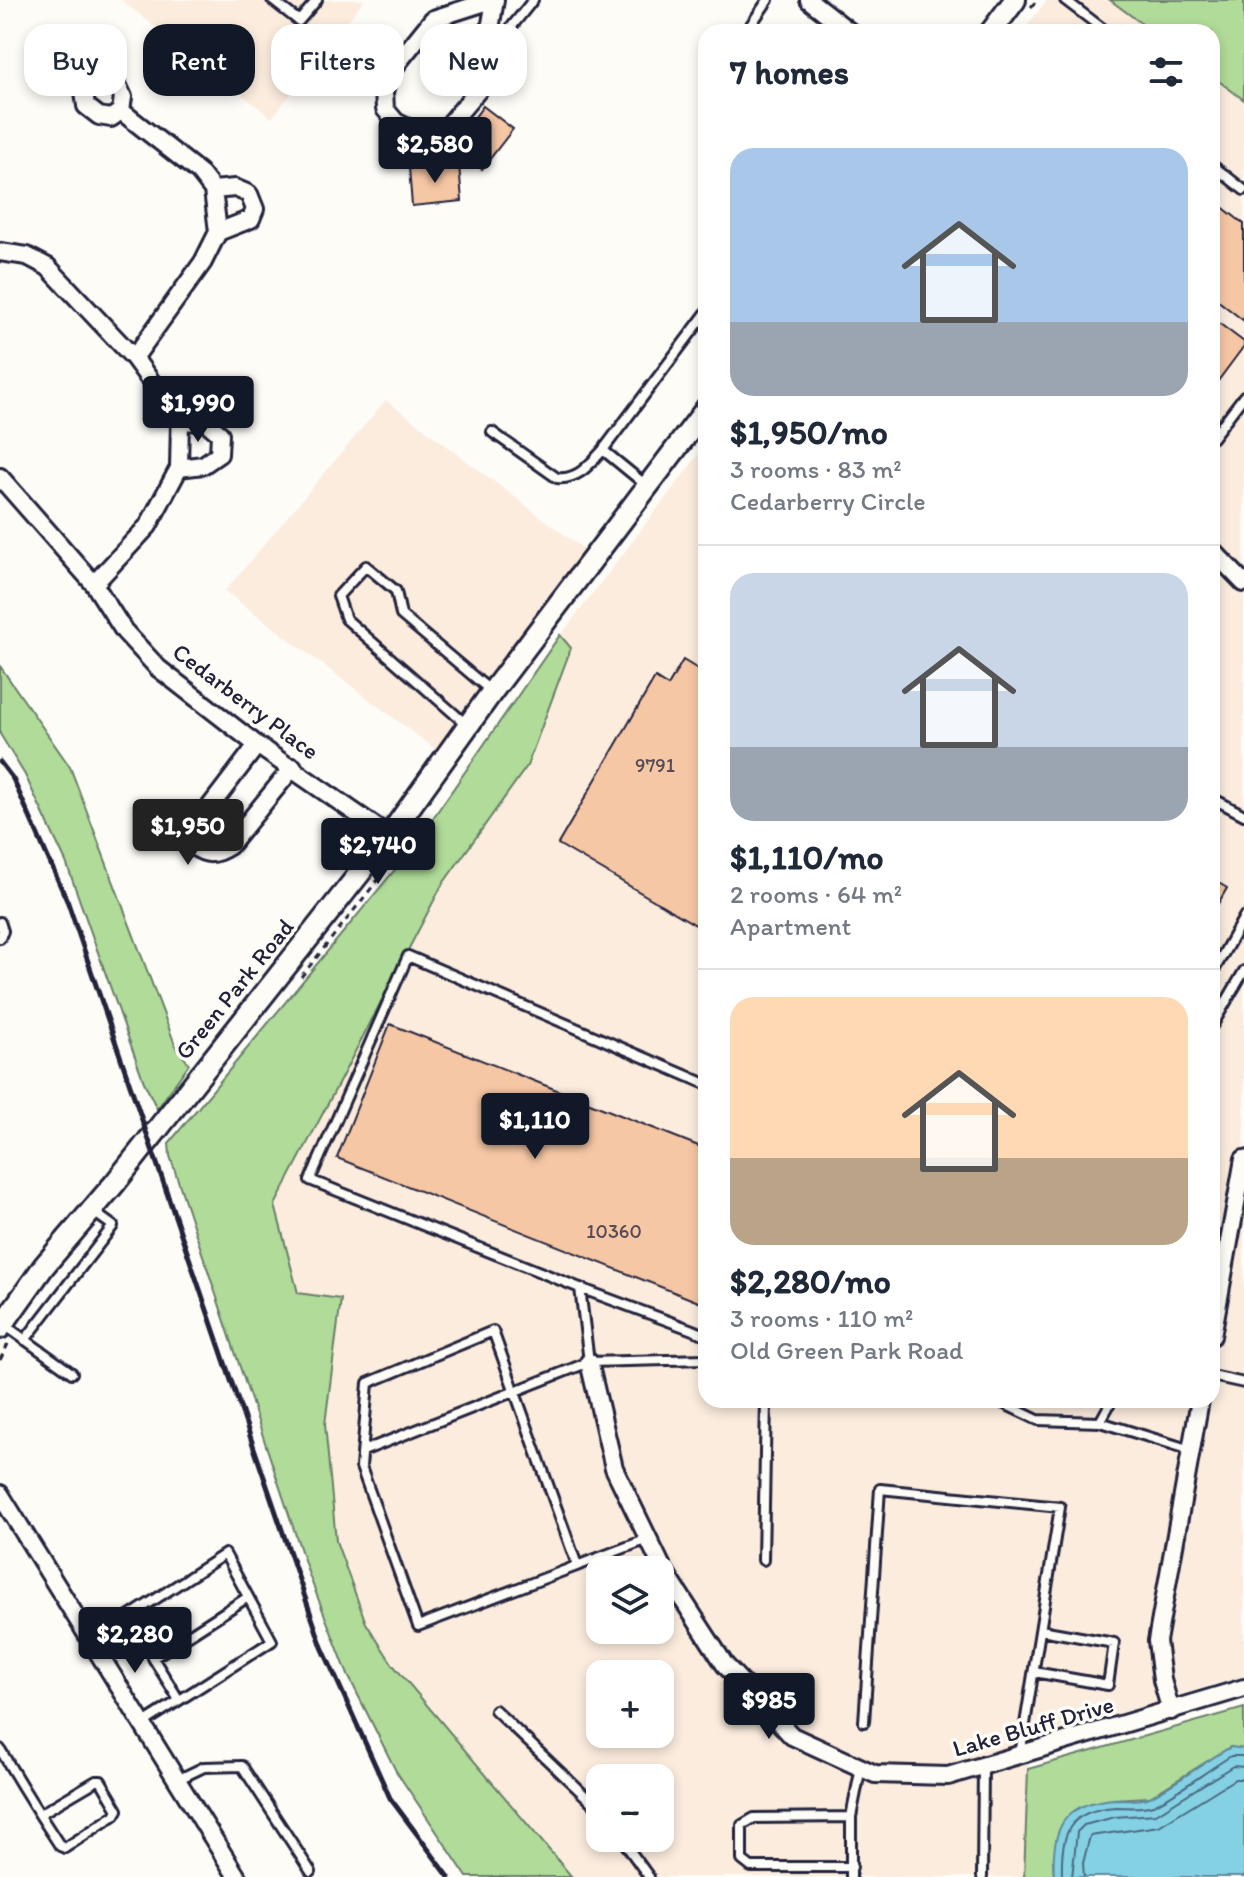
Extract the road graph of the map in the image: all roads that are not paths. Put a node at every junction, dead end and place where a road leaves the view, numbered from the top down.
1 (272, 0) edge
2 (317, 0) edge
3 (494, 0) edge
4 (533, 0) edge
5 (768, 0) edge
6 (809, 0) edge
7 (1015, 0) edge
8 (1065, 0) edge
9 (429, 24) edge
10 (492, 24) edge
11 (514, 24) edge
12 (752, 24) edge
13 (840, 24) edge
14 (997, 24) edge
15 (1096, 24) edge
16 (420, 35) edge
17 (473, 96) edge
18 (121, 111) dead end
19 (1220, 171) edge
20 (213, 190) junction
21 (1244, 190) edge
22 (218, 232) junction
23 (0, 252) edge
24 (698, 324) edge
25 (134, 358) junction
26 (1244, 396) edge
27 (698, 420) edge
28 (180, 421) junction
29 (1220, 428) edge
30 (492, 432) dead end
31 (603, 450) junction
32 (179, 468) junction
33 (0, 477) edge
34 (648, 486) junction
35 (1220, 558) edge
36 (1244, 583) edge
37 (94, 584) junction
38 (492, 692) junction
39 (468, 725) junction
40 (257, 745) junction
41 (293, 767) junction
42 (1220, 802) edge
43 (1244, 815) edge
44 (389, 836) junction
45 (1244, 917) edge
46 (0, 922) edge
47 (0, 938) edge
48 (1220, 960) edge
49 (1244, 971) edge
50 (1220, 1012) edge
51 (698, 1081) edge
52 (1244, 1159) edge
53 (91, 1210) junction
54 (580, 1288) junction
55 (1220, 1292) edge
56 (1, 1326) edge
57 (698, 1332) edge
58 (25, 1340) junction
59 (698, 1359) edge
60 (589, 1362) junction
61 (72, 1373) dead end
62 (1220, 1378) edge
63 (1244, 1383) edge
64 (515, 1391) junction
65 (766, 1408) edge
66 (1013, 1408) edge
67 (1108, 1408) edge
68 (1199, 1408) edge
69 (1100, 1422) junction
70 (1192, 1450) junction
71 (363, 1451) junction
72 (0, 1494) edge
73 (648, 1539) junction
74 (763, 1560) dead end
75 (577, 1565) junction
76 (248, 1597) junction
77 (1041, 1630) junction
78 (91, 1641) junction
79 (1034, 1672) junction
80 (1244, 1688) edge
81 (179, 1700) junction
82 (495, 1710) dead end
83 (1171, 1711) junction
84 (864, 1722) dead end
85 (142, 1724) junction
86 (0, 1749) edge
87 (1020, 1755) junction
88 (983, 1766) junction
89 (861, 1767) junction
90 (177, 1780) junction
91 (586, 1797) edge
92 (40, 1814) junction
93 (851, 1817) junction
94 (631, 1852) edge
95 (311, 1872) dead end
96 (852, 1872) edge
97 (237, 1877) edge
98 (649, 1877) edge
99 (982, 1877) edge

1 - 2 lane
3 - 9 street
3 - 10 street
4 - 11 lane
5 - 12 lane
6 - 13 street
7 - 14 street
8 - 15 lane
16 - 17 street
18 - 20 street
19 - 21 lane
20 - 22 street
20 - 22 street
22 - 25 street
23 - 25 street
24 - 31 lane
25 - 28 street
26 - 29 lane
27 - 34 street, Green Park Road
28 - 32 street
28 - 32 street
30 - 31 lane
31 - 34 lane
32 - 37 street
33 - 37 street, Cedarberry Place
34 - 38 street, Green Park Road
35 - 36 street
37 - 40 street, Cedarberry Place
38 - 39 street, Green Park Road
38 - 39 lane
39 - 44 street, Green Park Road
40 - 41 street, Cedarberry Place
40 - 41 street
41 - 44 street, Cedarberry Place
42 - 43 lane
44 - 53 street, Green Park Road
45 - 48 lane
46 - 47 lane
49 - 50 lane
51 - 54 lane
52 - 55 street
53 - 56 street, Green Park Road
53 - 58 lane
54 - 57 lane
54 - 60 lane
56 - 58 lane
58 - 61 lane
59 - 60 lane
60 - 64 lane
60 - 73 street, Lake Bluff Drive
62 - 63 lane
64 - 71 lane
64 - 71 lane
64 - 75 lane
65 - 74 lane
66 - 69 lane
67 - 69 lane
68 - 70 street
69 - 70 lane
70 - 83 street
71 - 75 lane
72 - 78 street
73 - 75 lane
73 - 89 street, Lake Bluff Drive
76 - 78 lane
76 - 81 lane
76 - 81 lane
77 - 79 lane
77 - 79 lane
77 - 84 lane
78 - 85 street
79 - 87 lane
80 - 83 street, Lake Bluff Drive
81 - 85 lane
82 - 91 lane
83 - 87 street, Lake Bluff Drive
85 - 90 street
86 - 92 lane
87 - 88 street, Lake Bluff Drive
88 - 89 street, Lake Bluff Drive
88 - 99 lane
89 - 93 lane
90 - 95 lane
90 - 97 street
92 - 92 lane
93 - 96 lane
93 - 96 lane
94 - 98 lane

